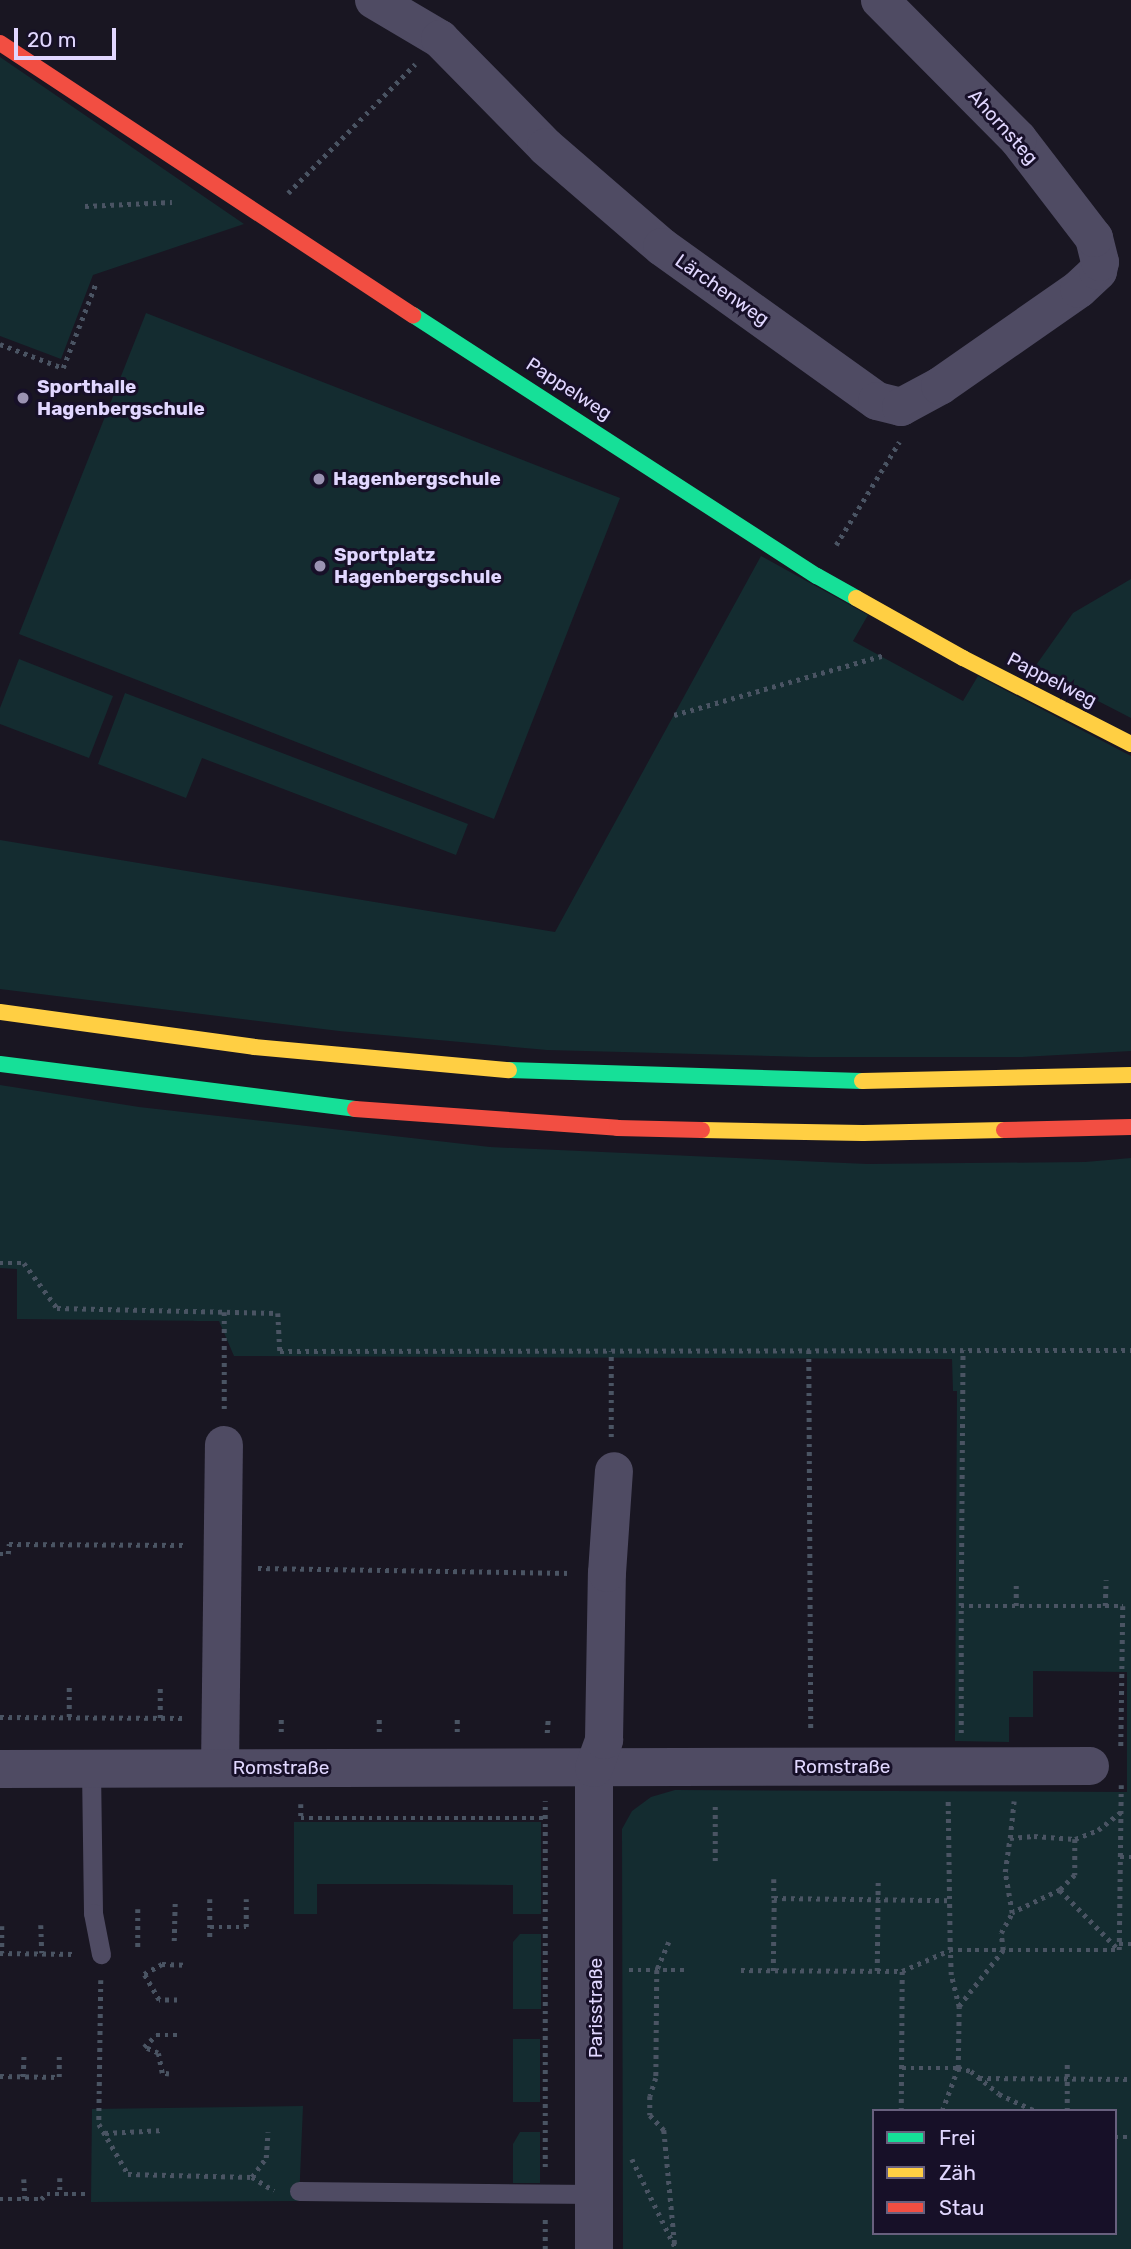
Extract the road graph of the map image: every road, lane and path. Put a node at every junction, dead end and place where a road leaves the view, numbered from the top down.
1 (373, 0) edge
2 (880, 0) edge
3 (440, 39) junction
4 (0, 43) edge
5 (181, 201) dead end
6 (85, 206) dead end
7 (263, 218) junction
8 (96, 283) dead end
9 (0, 344) edge
10 (901, 407) junction
11 (817, 576) junction
12 (933, 641) junction
13 (674, 715) dead end
14 (1131, 744) edge
15 (0, 1012) edge
16 (0, 1064) edge
17 (1131, 1075) edge
18 (1131, 1127) edge
19 (0, 1263) edge
20 (224, 1312) junction
21 (611, 1350) junction
22 (809, 1350) junction
23 (963, 1350) junction
24 (1131, 1350) edge
25 (224, 1445) joint
26 (614, 1471) joint
27 (0, 1554) edge
28 (223, 1556) junction
29 (607, 1573) junction
30 (1106, 1580) dead end
31 (1016, 1581) dead end
32 (961, 1606) dead end
33 (1016, 1606) dead end
34 (1105, 1606) dead end
35 (1123, 1606) dead end
36 (1131, 1606) edge
37 (1122, 1681) dead end
38 (1131, 1681) edge
39 (69, 1684) dead end
40 (160, 1685) dead end
41 (0, 1717) edge
42 (69, 1717) junction
43 (548, 1717) dead end
44 (160, 1718) junction
45 (220, 1718) junction
46 (1090, 1766) dead end
47 (547, 1767) junction
48 (716, 1767) junction
49 (811, 1767) junction
50 (220, 1768) junction
51 (301, 1768) junction
52 (594, 1768) junction
53 (0, 1769) edge
54 (91, 1769) junction
55 (1121, 1812) dead end
56 (545, 1818) junction
57 (1074, 1839) junction
58 (1120, 1857) dead end
59 (1131, 1857) edge
60 (715, 1861) dead end
61 (774, 1879) dead end
62 (878, 1880) dead end
63 (1060, 1890) junction
64 (774, 1898) junction
65 (175, 1899) dead end
66 (209, 1899) dead end
67 (246, 1899) dead end
68 (878, 1899) junction
69 (950, 1900) dead end
70 (138, 1909) dead end
71 (1012, 1913) junction
72 (2, 1926) edge
73 (41, 1926) dead end
74 (210, 1927) junction
75 (210, 1938) dead end
76 (174, 1941) dead end
77 (669, 1942) dead end
78 (1131, 1944) edge
79 (138, 1948) dead end
80 (1, 1953) edge
81 (41, 1953) junction
82 (101, 1954) junction
83 (185, 1965) dead end
84 (596, 1969) junction
85 (657, 1970) junction
86 (684, 1970) dead end
87 (741, 1970) dead end
88 (773, 1971) junction
89 (877, 1971) junction
90 (902, 1971) junction
91 (177, 2000) dead end
92 (959, 2007) junction
93 (177, 2035) dead end
94 (24, 2052) dead end
95 (59, 2053) dead end
96 (1067, 2060) dead end
97 (902, 2068) junction
98 (958, 2068) junction
99 (169, 2074) dead end
100 (0, 2077) edge
101 (23, 2077) junction
102 (979, 2078) junction
103 (1067, 2079) junction
104 (1131, 2079) edge
105 (901, 2109) edge
106 (943, 2109) edge
107 (1030, 2109) edge
108 (1067, 2109) edge
109 (164, 2130) dead end
110 (268, 2132) dead end
111 (104, 2133) junction
112 (632, 2158) dead end
113 (252, 2177) junction
114 (60, 2178) dead end
115 (24, 2179) dead end
116 (299, 2191) joint
117 (545, 2193) junction
118 (60, 2194) junction
119 (86, 2194) dead end
120 (594, 2194) junction
121 (0, 2199) edge
122 (25, 2199) junction
123 (675, 2248) edge
124 (545, 2249) edge
125 (594, 2249) edge

1 - 3 street, Lärchenweg
2 - 10 street, Ahornsteg
3 - 7 path
3 - 10 street, Lärchenweg
4 - 7 main road, Pappelweg
5 - 6 path
7 - 11 main road, Pappelweg
8 - 9 path
10 - 11 path
11 - 12 main road, Pappelweg
12 - 13 path
12 - 14 main road, Pappelweg
15 - 17 main road
16 - 18 main road
19 - 20 path
20 - 21 path
20 - 25 path
21 - 22 path
21 - 26 path
22 - 23 path
22 - 49 path
23 - 24 path
23 - 32 path
25 - 28 street, Romstraße
26 - 29 street
27 - 28 path
28 - 29 path
28 - 45 street, Romstraße
29 - 52 street
30 - 34 path
31 - 33 path
35 - 36 path
37 - 38 path
39 - 42 path
40 - 44 path
41 - 42 path
42 - 44 path
43 - 47 path
44 - 45 path
45 - 50 street, Romstraße
46 - 49 street, Romstraße
47 - 51 street, Romstraße
47 - 52 street, Romstraße
47 - 56 path
48 - 49 street, Romstraße
48 - 52 street, Romstraße
48 - 60 path
50 - 51 street, Romstraße
50 - 54 street, Romstraße
51 - 56 path
52 - 84 street, Parisstraße
53 - 54 street, Romstraße
54 - 82 lane
55 - 57 path
56 - 117 path
57 - 63 path
57 - 71 path
58 - 59 path
61 - 64 path
62 - 68 path
63 - 71 path
63 - 78 path
64 - 68 path
64 - 88 path
65 - 76 path
66 - 74 path
67 - 74 path
68 - 69 path
68 - 89 path
70 - 79 path
71 - 92 path
72 - 80 path
73 - 81 path
74 - 75 path
77 - 85 path
80 - 81 path
81 - 82 path
82 - 111 path
83 - 91 path
84 - 85 path
84 - 120 street, Parisstraße
85 - 86 path
85 - 123 path
87 - 88 path
88 - 89 path
89 - 90 path
90 - 92 path
90 - 97 path
92 - 98 path
93 - 99 path
94 - 101 path
95 - 101 path
96 - 103 path
97 - 98 path
97 - 105 path
98 - 102 path
98 - 106 path
100 - 101 path
102 - 103 path
102 - 107 path
103 - 104 path
103 - 108 path
109 - 111 path
110 - 113 path
111 - 113 path
112 - 123 path
113 - 116 path
114 - 118 path
115 - 122 path
116 - 117 lane
117 - 120 lane
117 - 124 path
118 - 119 path
118 - 122 path
120 - 125 street, Parisstraße
121 - 122 path

